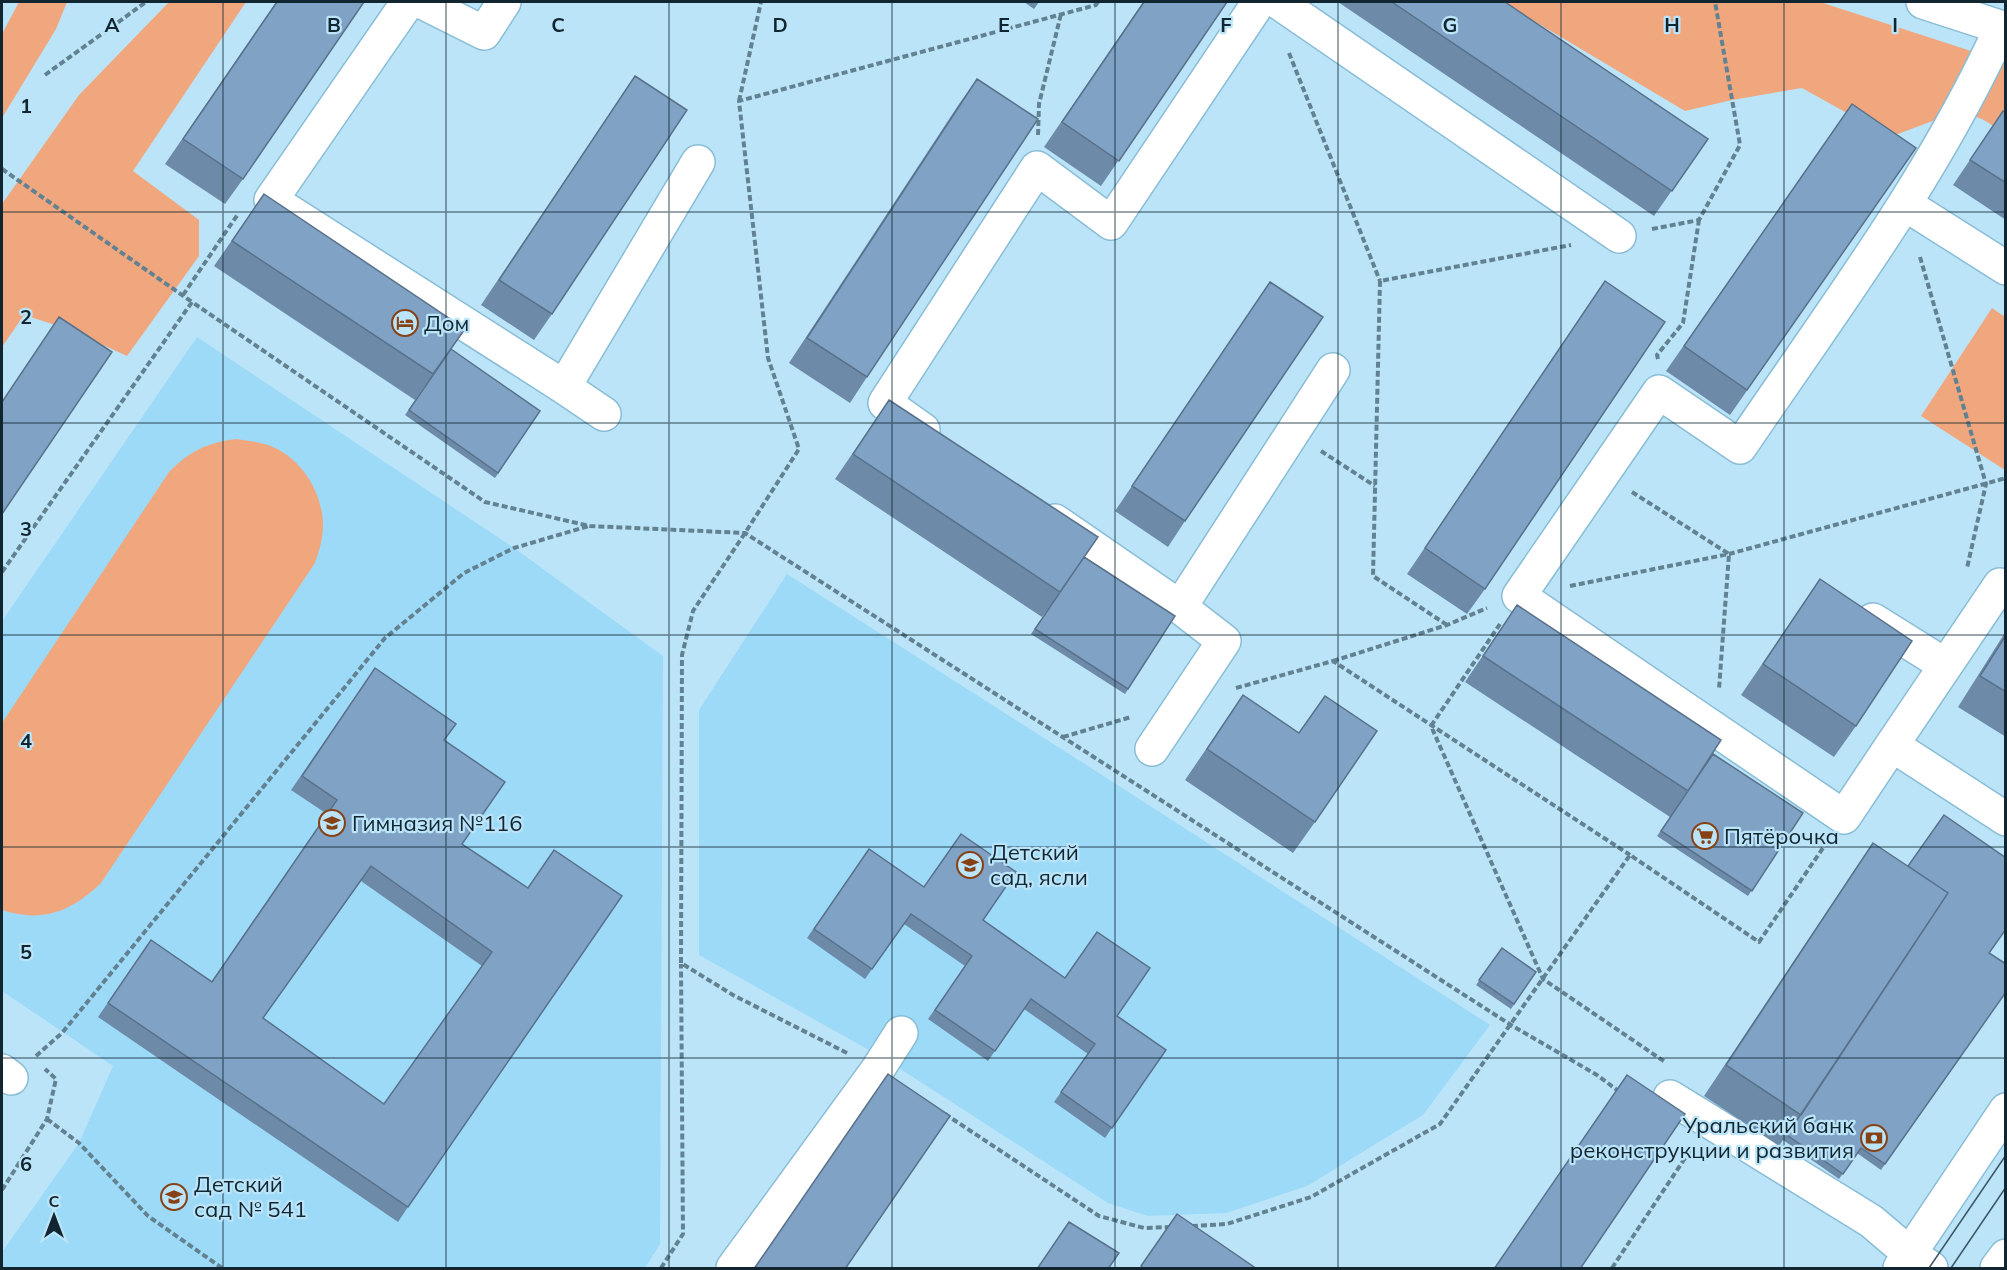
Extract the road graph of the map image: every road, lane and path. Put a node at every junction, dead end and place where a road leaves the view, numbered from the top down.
1 (146, 2) edge
2 (408, 2) edge
3 (422, 2) edge
4 (504, 2) edge
5 (761, 2) edge
6 (1098, 2) edge
7 (1259, 2) edge
8 (1278, 2) edge
9 (1715, 2) edge
10 (1923, 2) edge
11 (1061, 14) junction
12 (2003, 29) edge
13 (1286, 44) dead end
14 (45, 75) dead end
15 (739, 101) junction
16 (698, 162) dead end
17 (1037, 168) junction
18 (2, 169) edge
19 (271, 200) junction
20 (1905, 204) junction
21 (1699, 219) junction
22 (1619, 236) junction
23 (2006, 268) edge
24 (1380, 281) junction
25 (183, 295) junction
26 (192, 302) junction
27 (1333, 370) dead end
28 (564, 387) junction
29 (1659, 392) junction
30 (604, 414) dead end
31 (1293, 433) junction
32 (944, 444) edge
33 (1604, 473) junction
34 (2006, 478) edge
35 (1986, 484) junction
36 (1375, 486) junction
37 (1032, 505) edge
38 (590, 526) junction
39 (745, 533) junction
40 (1729, 554) junction
41 (2, 572) edge
42 (1965, 574) dead end
43 (2006, 589) edge
44 (1519, 596) junction
45 (1851, 605) edge
46 (1180, 607) junction
47 (1447, 625) junction
48 (1333, 661) junction
49 (1945, 665) junction
50 (1183, 703) junction
51 (1431, 726) junction
52 (1716, 730) junction
53 (1062, 737) junction
54 (1892, 745) junction
55 (1152, 749) dead end
56 (1844, 817) junction
57 (2006, 819) edge
58 (1630, 855) junction
59 (681, 963) junction
60 (1543, 979) junction
61 (1511, 1025) junction
62 (901, 1033) dead end
63 (15, 1069) edge
64 (878, 1069) junction
65 (1597, 1075) dead end
66 (56, 1079) dead end
67 (1670, 1097) joint
68 (936, 1108) edge
69 (2006, 1110) edge
70 (47, 1119) junction
71 (1695, 1144) dead end
72 (2, 1190) edge
73 (1191, 1226) edge
74 (1180, 1227) edge
75 (2006, 1256) edge
76 (1914, 1264) edge
77 (222, 1269) edge
78 (661, 1269) edge
79 (732, 1269) edge
80 (1612, 1269) edge
81 (1997, 1269) edge

1 - 14 path
2 - 19 street
3 - 4 street
5 - 15 path
6 - 11 path
7 - 17 street
8 - 22 street
9 - 21 path
10 - 12 street
11 - 15 path
11 - 17 path
12 - 20 street
13 - 24 path
15 - 39 path
16 - 28 street
17 - 32 street
18 - 25 path
19 - 25 path
19 - 28 street
20 - 23 street
20 - 29 street
20 - 35 path
21 - 22 path
21 - 29 path
22 - 24 path
24 - 36 path
25 - 26 path
26 - 38 path
26 - 41 path
27 - 31 street
28 - 30 street
29 - 33 street
31 - 36 path
31 - 46 street
33 - 40 path
33 - 44 street
34 - 35 path
35 - 40 path
35 - 42 path
36 - 47 path
37 - 46 street
38 - 39 path
38 - 63 path
39 - 53 path
39 - 59 path
40 - 44 path
40 - 52 path
43 - 49 street
44 - 47 path
44 - 51 path
44 - 52 street
45 - 49 street
46 - 50 street
47 - 48 path
48 - 50 path
48 - 51 path
49 - 54 street
50 - 53 path
50 - 55 street
51 - 58 path
51 - 60 path
52 - 56 street
53 - 61 path
54 - 56 street
54 - 57 street
56 - 58 path
58 - 60 path
59 - 64 path
59 - 78 path
60 - 61 path
60 - 67 path
61 - 65 path
61 - 73 path
62 - 64 street
64 - 79 street
66 - 70 path
67 - 76 street
68 - 74 path
69 - 76 street
70 - 72 path
70 - 77 path
71 - 80 path
75 - 81 street

